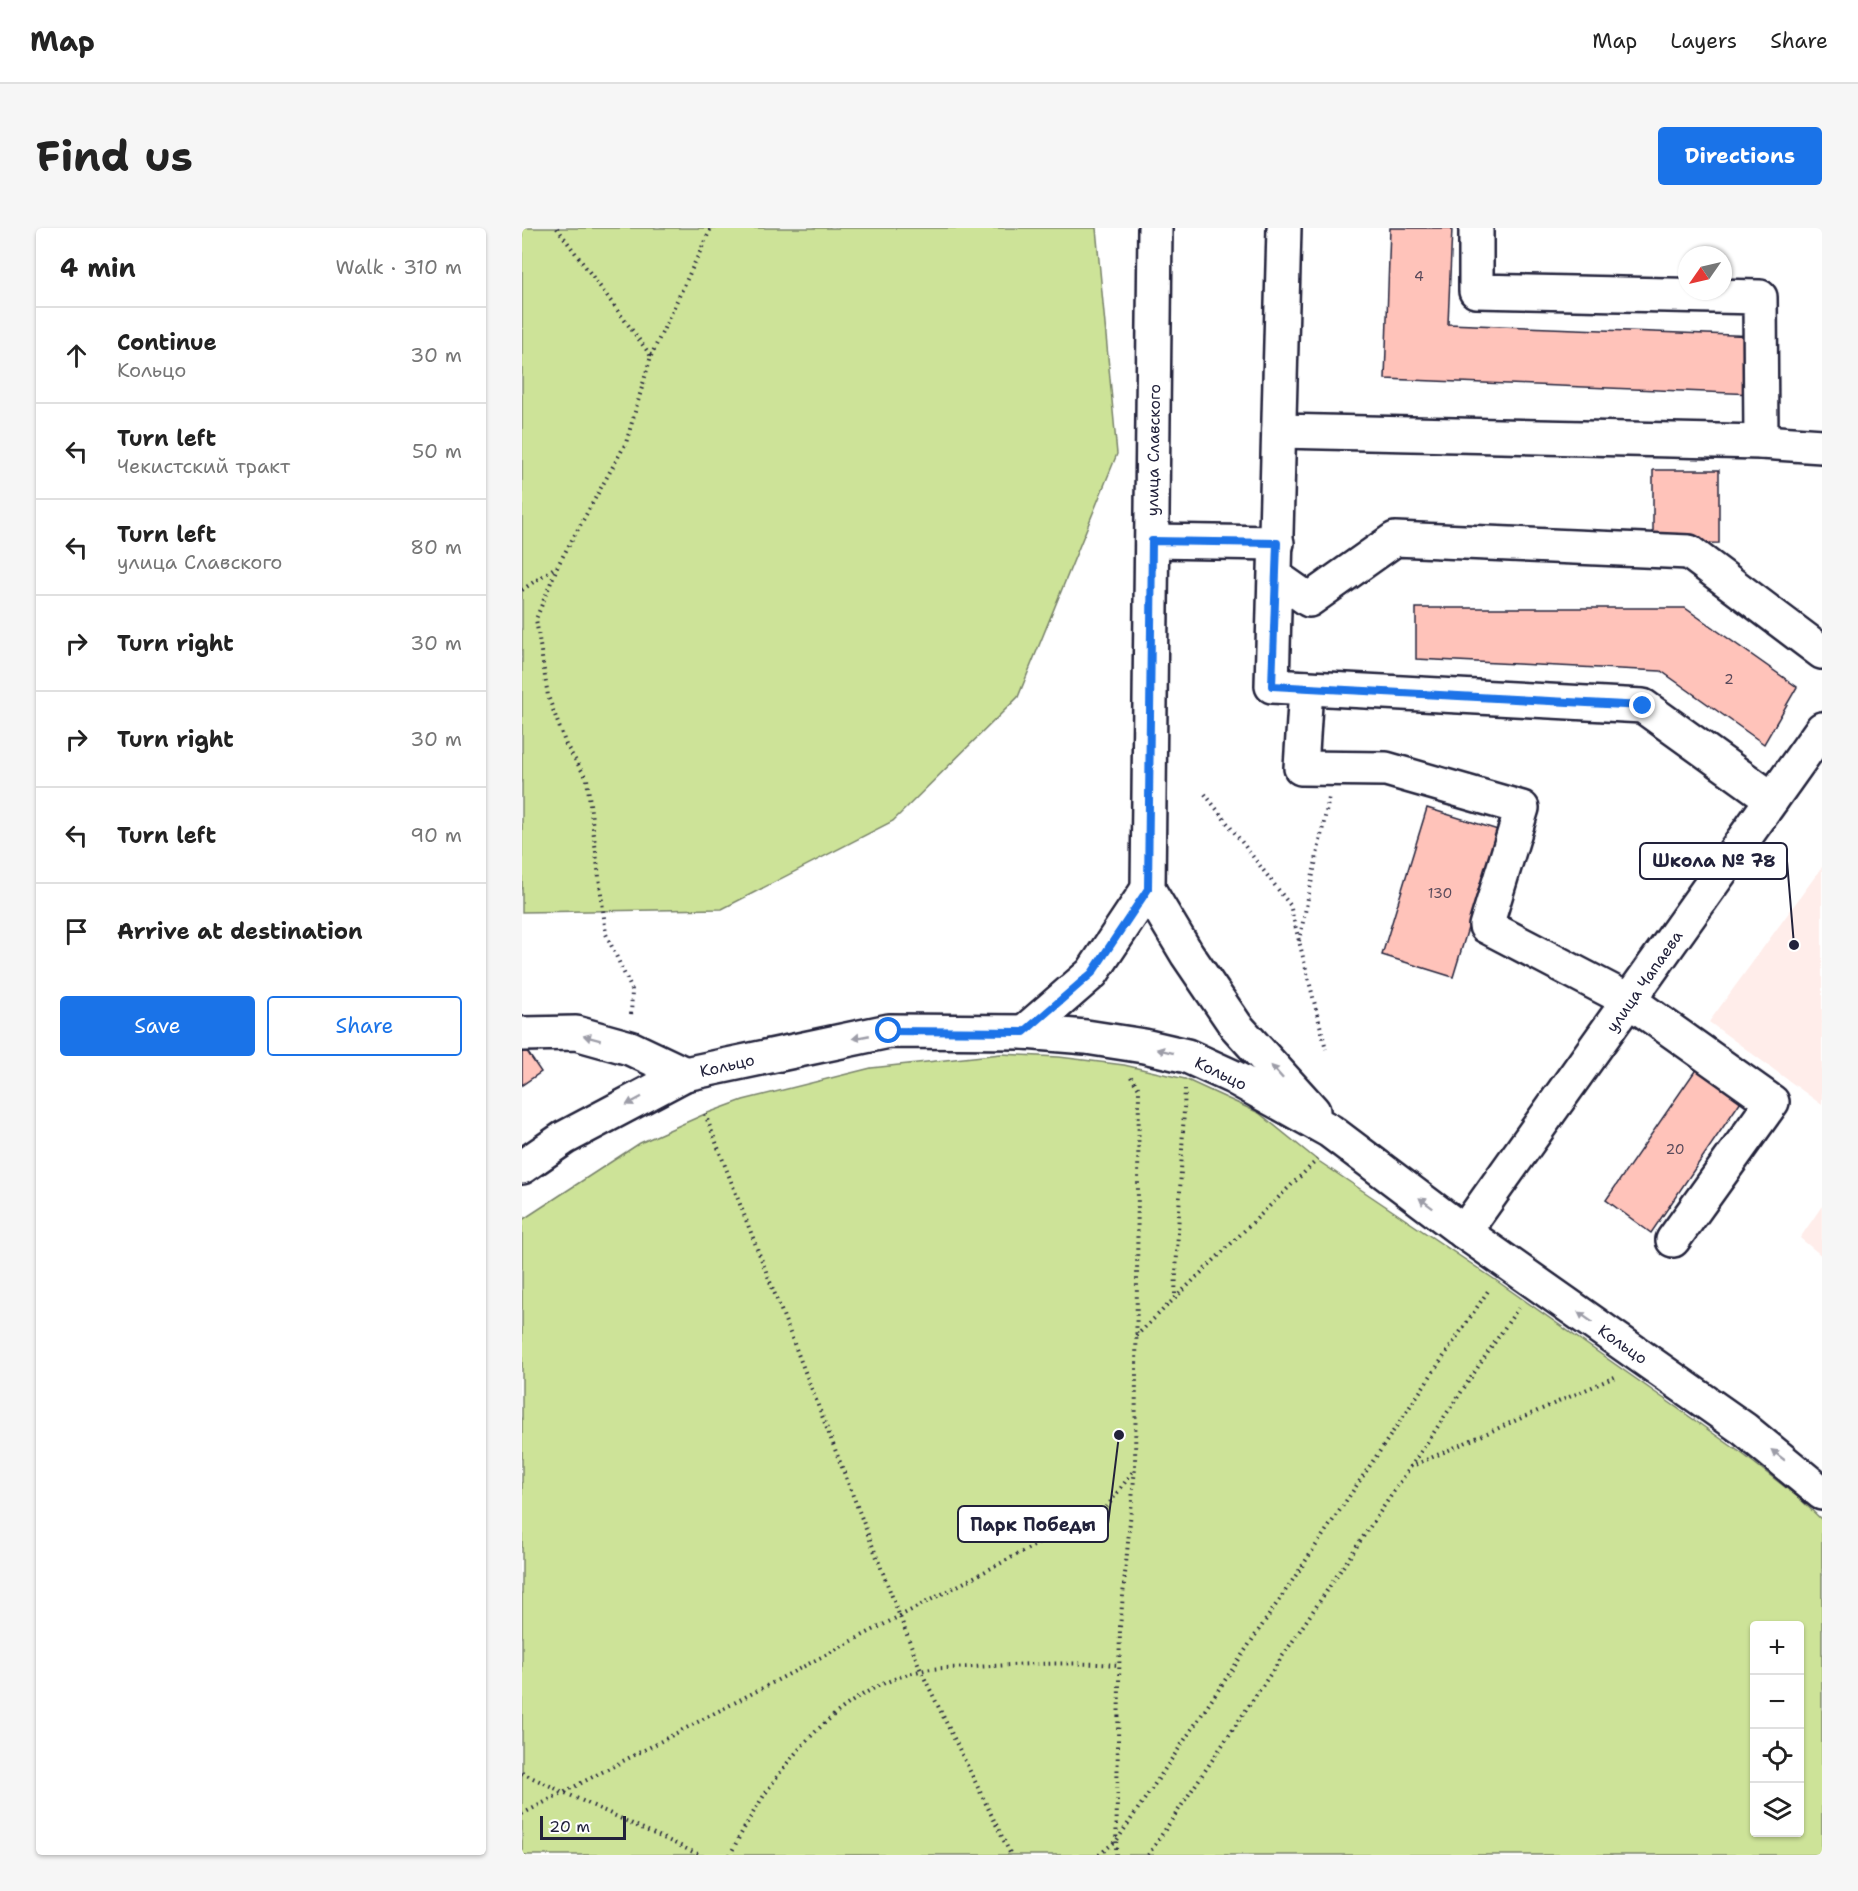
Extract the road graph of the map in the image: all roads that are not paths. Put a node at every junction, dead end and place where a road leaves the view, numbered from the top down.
1 (1155, 228) edge
2 (1284, 228) edge
3 (1476, 228) edge
4 (1279, 431) junction
5 (1761, 442) junction
6 (1822, 446) edge
7 (1152, 541) junction
8 (1277, 543) junction
9 (1276, 577) junction
10 (1822, 652) edge
11 (1306, 688) junction
12 (1822, 729) edge
13 (1772, 799) junction
14 (1148, 889) junction
15 (1630, 1001) junction
16 (1024, 1032) junction
17 (522, 1034) edge
18 (685, 1074) junction
19 (1324, 1145) junction
20 (522, 1167) edge
21 (1464, 1232) junction
22 (1673, 1240) dead end
23 (1822, 1493) edge

1 - 7 main road, улица Славского
2 - 4 main road
3 - 5 main road
4 - 5 main road
4 - 8 main road
5 - 6 main road
7 - 8 main road
7 - 14 main road, улица Славского
8 - 9 main road
9 - 10 main road
9 - 11 main road
11 - 13 main road
11 - 15 main road
12 - 13 main road, улица Чапаева
13 - 15 main road, улица Чапаева
14 - 16 main road
19 -> 14 main road
15 - 21 main road, улица Чапаева
15 - 22 main road
16 -> 18 main road, Кольцо
19 -> 16 main road, Кольцо
18 -> 17 main road
18 -> 20 main road, Кольцо
21 -> 19 main road, Кольцо
23 -> 21 main road, Кольцо

